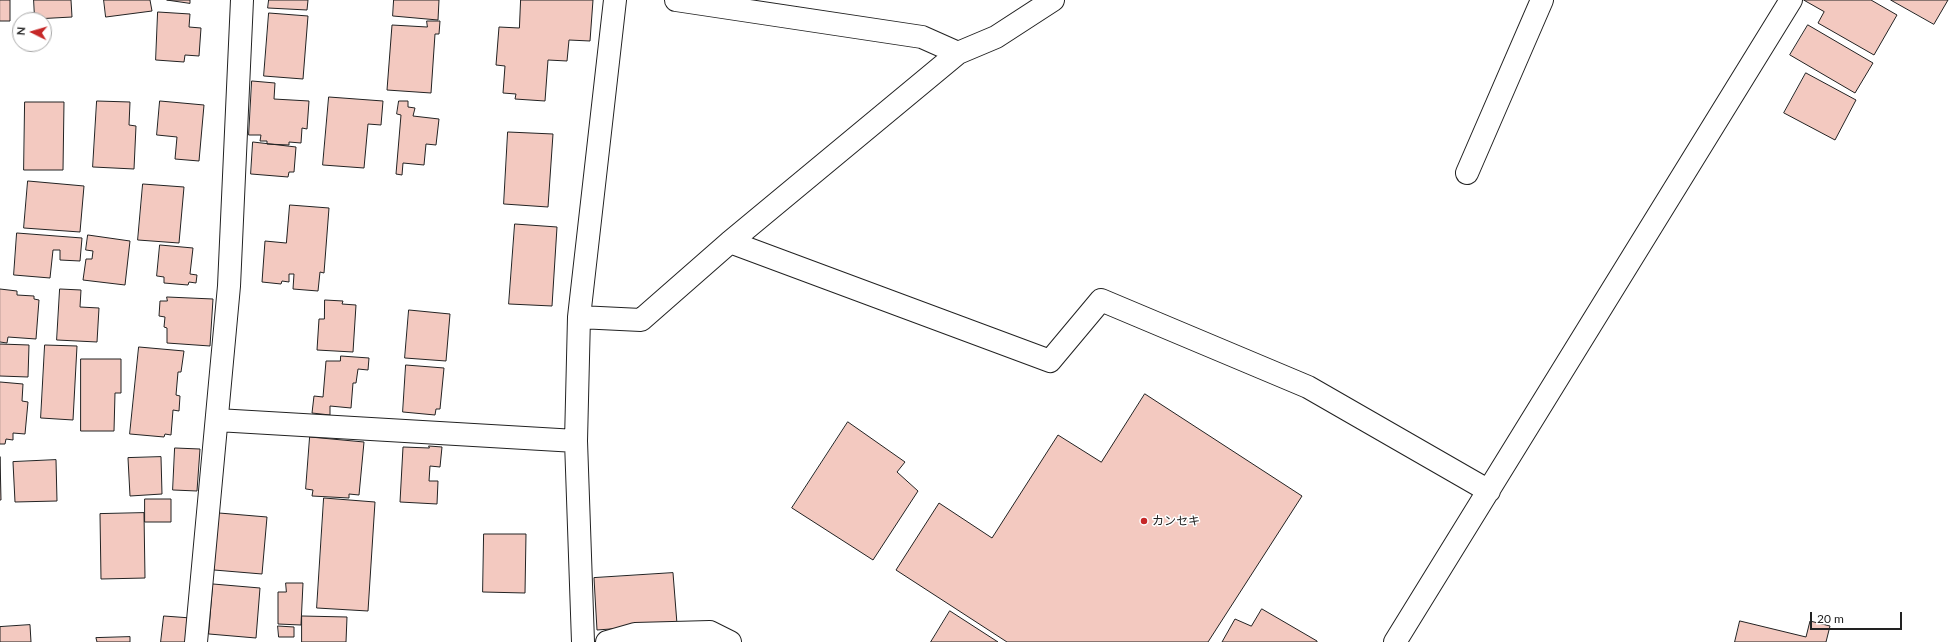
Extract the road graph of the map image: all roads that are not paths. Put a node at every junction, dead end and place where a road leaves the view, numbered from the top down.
1 (242, 0) edge
2 (615, 0) edge
3 (676, 0) edge
4 (1053, 0) edge
5 (1542, 0) edge
6 (1791, 0) edge
7 (958, 53) junction
8 (1467, 173) dead end
9 (730, 242) junction
10 (580, 317) junction
11 (217, 420) junction
12 (576, 441) junction
13 (1488, 491) junction
14 (196, 642) edge
15 (583, 642) edge
16 (607, 642) edge
17 (730, 642) edge
18 (1395, 642) edge

1 - 11 street
2 - 10 street
3 - 7 street
4 - 7 street
5 - 8 street
6 - 13 street
7 - 9 street
9 - 10 street
9 - 13 street
10 - 12 street
11 - 12 street
11 - 14 street
12 - 15 street
13 - 18 street
16 - 17 street

